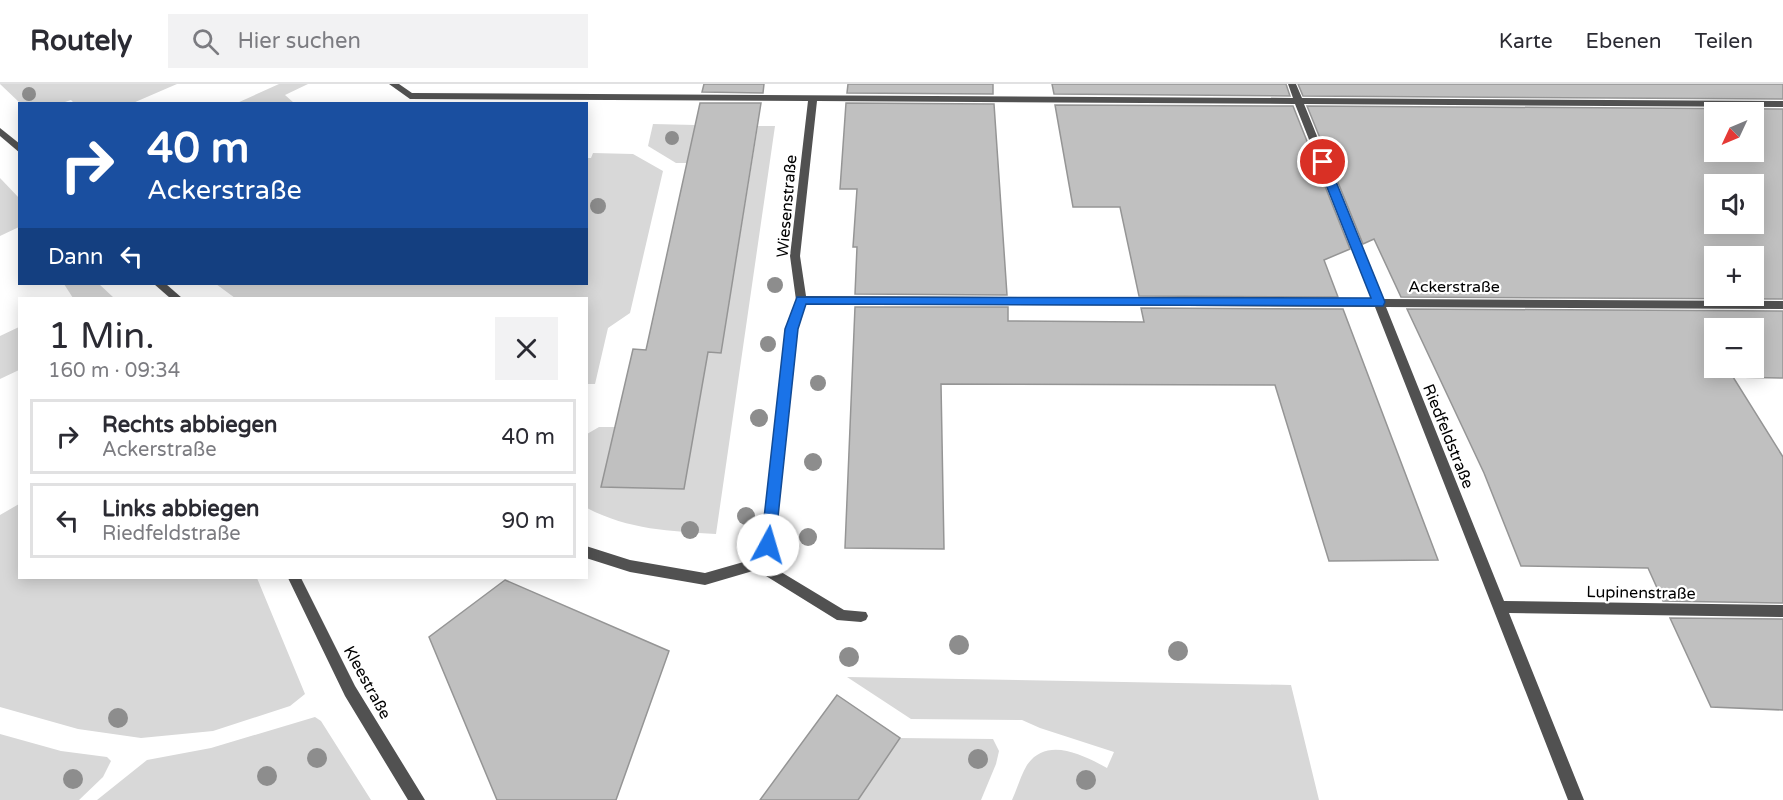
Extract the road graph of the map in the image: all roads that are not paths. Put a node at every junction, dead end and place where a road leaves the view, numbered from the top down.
1 (393, 84) edge
2 (1292, 84) edge
3 (813, 99) junction
4 (1299, 102) junction
5 (1783, 104) edge
6 (0, 131) edge
7 (18, 148) edge
8 (160, 285) edge
9 (176, 297) edge
10 (801, 300) junction
11 (1378, 302) junction
12 (1783, 304) edge
13 (588, 553) edge
14 (758, 564) junction
15 (295, 579) edge
16 (1499, 607) junction
17 (1783, 610) edge
18 (861, 616) dead end
19 (417, 800) edge
20 (1576, 800) edge

1 - 3 street
2 - 4 street, Riedfeldstraße
3 - 4 street
3 - 10 street, Wiesenstraße
4 - 5 street
4 - 11 street, Riedfeldstraße
6 - 7 street
8 - 9 street
10 - 11 street, Ackerstraße
10 - 14 street, Wiesenstraße
11 - 12 street, Ackerstraße
11 - 16 street, Riedfeldstraße
13 - 14 street
14 - 18 street
15 - 19 street, Kleestraße
16 - 17 street, Lupinenstraße
16 - 20 street, Riedfeldstraße

